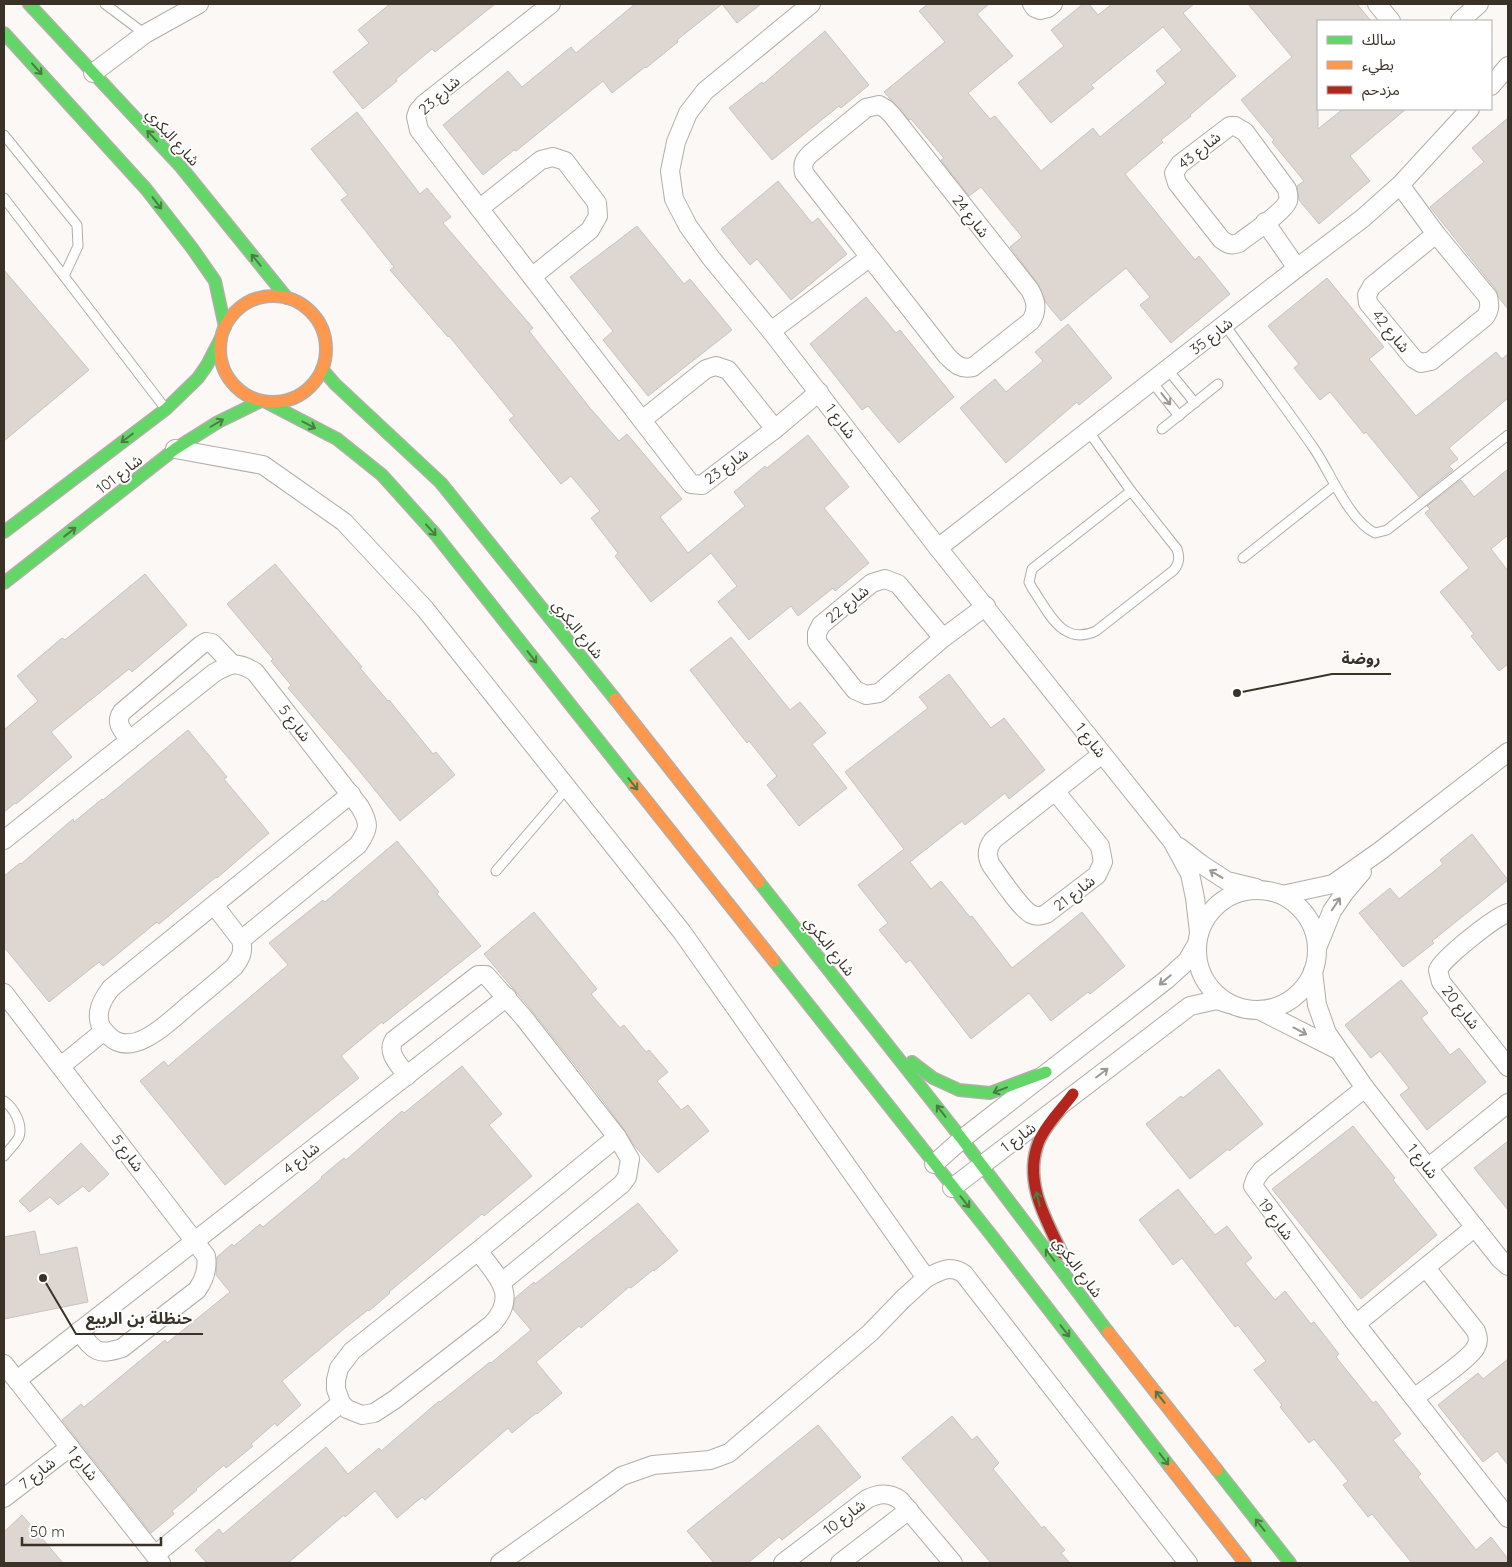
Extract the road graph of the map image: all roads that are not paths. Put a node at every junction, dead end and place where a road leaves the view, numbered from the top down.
1 (29, 4) edge
2 (105, 4) edge
3 (199, 4) edge
4 (551, 4) edge
5 (812, 4) edge
6 (1032, 4) edge
7 (1053, 4) edge
8 (1377, 4) edge
9 (1479, 4) edge
10 (1390, 20) edge
11 (1461, 20) edge
12 (4, 33) edge
13 (145, 34) junction
14 (1508, 66) edge
15 (93, 72) junction
16 (1492, 80) edge
17 (1469, 110) edge
18 (4, 135) edge
19 (1400, 185) junction
20 (4, 198) edge
21 (480, 208) junction
22 (1265, 222) junction
23 (1436, 234) junction
24 (869, 258) junction
25 (1297, 268) junction
26 (64, 276) junction
27 (532, 276) junction
28 (287, 298) junction
29 (1225, 325) junction
30 (772, 331) junction
31 (223, 332) junction
32 (322, 369) junction
33 (1168, 370) junction
34 (1152, 382) junction
35 (1218, 384) dead end
36 (819, 392) junction
37 (263, 401) junction
38 (1194, 403) junction
39 (166, 409) junction
40 (1179, 416) junction
41 (642, 420) junction
42 (775, 429) junction
43 (1162, 430) dead end
44 (1089, 432) junction
45 (1508, 435) edge
46 (175, 449) junction
47 (1335, 485) junction
48 (1131, 491) junction
49 (23, 517) junction
50 (40, 523) dead end
51 (4, 532) edge
52 (46, 536) dead end
53 (938, 548) junction
54 (47, 550) junction
55 (1243, 558) dead end
56 (4, 583) edge
57 (986, 606) junction
58 (943, 638) junction
59 (232, 664) junction
60 (130, 740) junction
61 (1508, 752) edge
62 (1102, 754) junction
63 (567, 788) junction
64 (1055, 791) junction
65 (351, 794) junction
66 (4, 840) edge
67 (1172, 841) junction
68 (1380, 850) junction
69 (496, 871) dead end
70 (1261, 890) junction
71 (1282, 895) junction
72 (214, 905) junction
73 (1508, 914) edge
74 (1198, 938) junction
75 (241, 940) junction
76 (1317, 948) junction
77 (1313, 971) junction
78 (4, 993) edge
79 (507, 997) junction
80 (1235, 1006) junction
81 (1259, 1010) junction
82 (104, 1031) junction
83 (887, 1043) junction
84 (1342, 1052) junction
85 (61, 1066) junction
86 (1508, 1067) edge
87 (1046, 1072) junction
88 (407, 1076) junction
89 (1365, 1088) junction
90 (1073, 1094) junction
91 (4, 1101) edge
92 (1508, 1103) edge
93 (616, 1137) junction
94 (962, 1139) junction
95 (4, 1156) edge
96 (934, 1164) junction
97 (982, 1164) junction
98 (1429, 1168) junction
99 (952, 1188) junction
100 (1475, 1228) junction
101 (195, 1241) junction
102 (478, 1251) junction
103 (1508, 1266) edge
104 (1426, 1268) junction
105 (926, 1278) junction
106 (502, 1282) junction
107 (1088, 1307) junction
108 (1356, 1324) junction
109 (79, 1332) junction
110 (4, 1364) edge
111 (17, 1380) junction
112 (1414, 1398) junction
113 (342, 1403) junction
114 (70, 1447) junction
115 (4, 1498) edge
116 (908, 1510) junction
117 (1508, 1518) edge
118 (158, 1559) edge
119 (500, 1563) edge
120 (783, 1563) edge
121 (840, 1563) edge
122 (953, 1563) edge
123 (1188, 1563) edge
124 (1245, 1563) edge
125 (1290, 1563) edge

1 - 15 main road, شارع البكري
2 - 13 lane
3 - 13 street
4 - 21 street, شارع 23
5 - 30 street, شارع 1
6 - 7 street
8 - 10 street
9 - 11 street
12 -> 31 main road
13 - 15 street
14 - 16 street
28 -> 15 main road, شارع البكري
17 - 19 street, شارع 35
18 - 26 lane
19 - 23 street, شارع 42
19 - 25 street, شارع 35
20 - 26 lane
21 - 27 street, شارع 23
21 - 27 street
22 - 22 street, شارع 43
22 - 25 street
23 - 23 street, شارع 42
24 - 24 street, شارع 24
24 - 30 street
25 - 29 street, شارع 35
26 - 39 lane
27 - 41 street, شارع 23
28 - 31 main road
28 - 32 main road
29 - 33 street, شارع 35
29 - 47 lane
30 - 36 street, شارع 1
31 - 37 main road
31 - 39 main road, شارع 101
32 - 37 main road
32 - 83 main road, شارع البكري
33 - 34 street, شارع 35
33 - 38 lane
34 -> 40 lane
34 - 44 street, شارع 35
35 - 38 lane
36 - 42 street, شارع 23
36 - 53 street, شارع 1
46 -> 37 main road, شارع 101
37 -> 96 main road
38 - 40 lane
39 -> 49 main road, شارع 101
40 - 43 lane
41 - 42 street
41 - 42 street, شارع 23
44 - 48 lane
44 - 53 street, شارع 35
45 - 47 lane
54 -> 46 main road, شارع 101
46 - 63 street
47 - 55 lane
48 - 48 lane
49 - 50 main road
49 - 51 main road, شارع 101
52 - 54 main road
53 - 57 street, شارع 1
54 - 56 main road, شارع 101
57 - 58 street, شارع 22
57 - 62 street, شارع 1
58 - 58 street, شارع 22
59 - 60 street
59 - 60 street, شارع 5
59 - 65 street, شارع 5
60 - 66 street
61 - 68 street
62 - 64 street, شارع 21
62 - 67 street, شارع 1
63 - 69 lane
63 - 105 street
64 - 64 street, شارع 21
65 - 72 street
65 - 75 street, شارع 5
70 -> 67 street, شارع 1
67 - 74 street, شارع 1
68 - 71 street
76 -> 68 street
70 - 71 street
70 - 74 street
71 - 76 street
72 - 75 street
72 - 82 street
73 - 86 street, شارع 20
74 - 80 street
74 -> 87 street
75 - 82 street
76 - 77 street
77 - 81 street
77 - 84 street, شارع 1
78 - 85 street, شارع 5
79 - 88 street, شارع 4
79 - 88 street
79 - 93 street
80 - 81 street
90 -> 80 street, شارع 1
81 -> 84 street
82 - 85 street
87 -> 83 main road
94 -> 83 main road, شارع البكري
84 - 89 street, شارع 1
85 - 101 street, شارع 5
87 - 94 street
88 - 101 street, شارع 4
89 - 98 street, شارع 1
89 - 108 street, شارع 19
90 - 97 street, شارع 1
107 -> 90 main road
91 - 95 lane
92 - 98 street
93 - 102 street
93 - 106 street
94 - 96 street
94 - 97 main road, شارع البكري
96 - 99 main road
97 - 99 street, شارع 1
107 -> 97 main road, شارع البكري
98 - 100 street, شارع 1
99 -> 124 main road
100 - 103 street, شارع 1
100 - 104 street
101 - 109 street, شارع 4
101 - 109 street
102 - 106 street
102 - 113 street
104 - 108 street
104 - 112 street
105 - 119 street
105 - 123 street
106 - 113 street
125 -> 107 main road, شارع البكري
108 - 112 street, شارع 19
109 - 111 street, شارع 4
110 - 111 street, شارع 1
111 - 114 street, شارع 1
112 - 117 street, شارع 19
113 - 118 street
114 - 115 street, شارع 7
114 - 118 street, شارع 1
116 - 120 street, شارع 10
116 - 121 street
116 - 122 street, شارع 10

